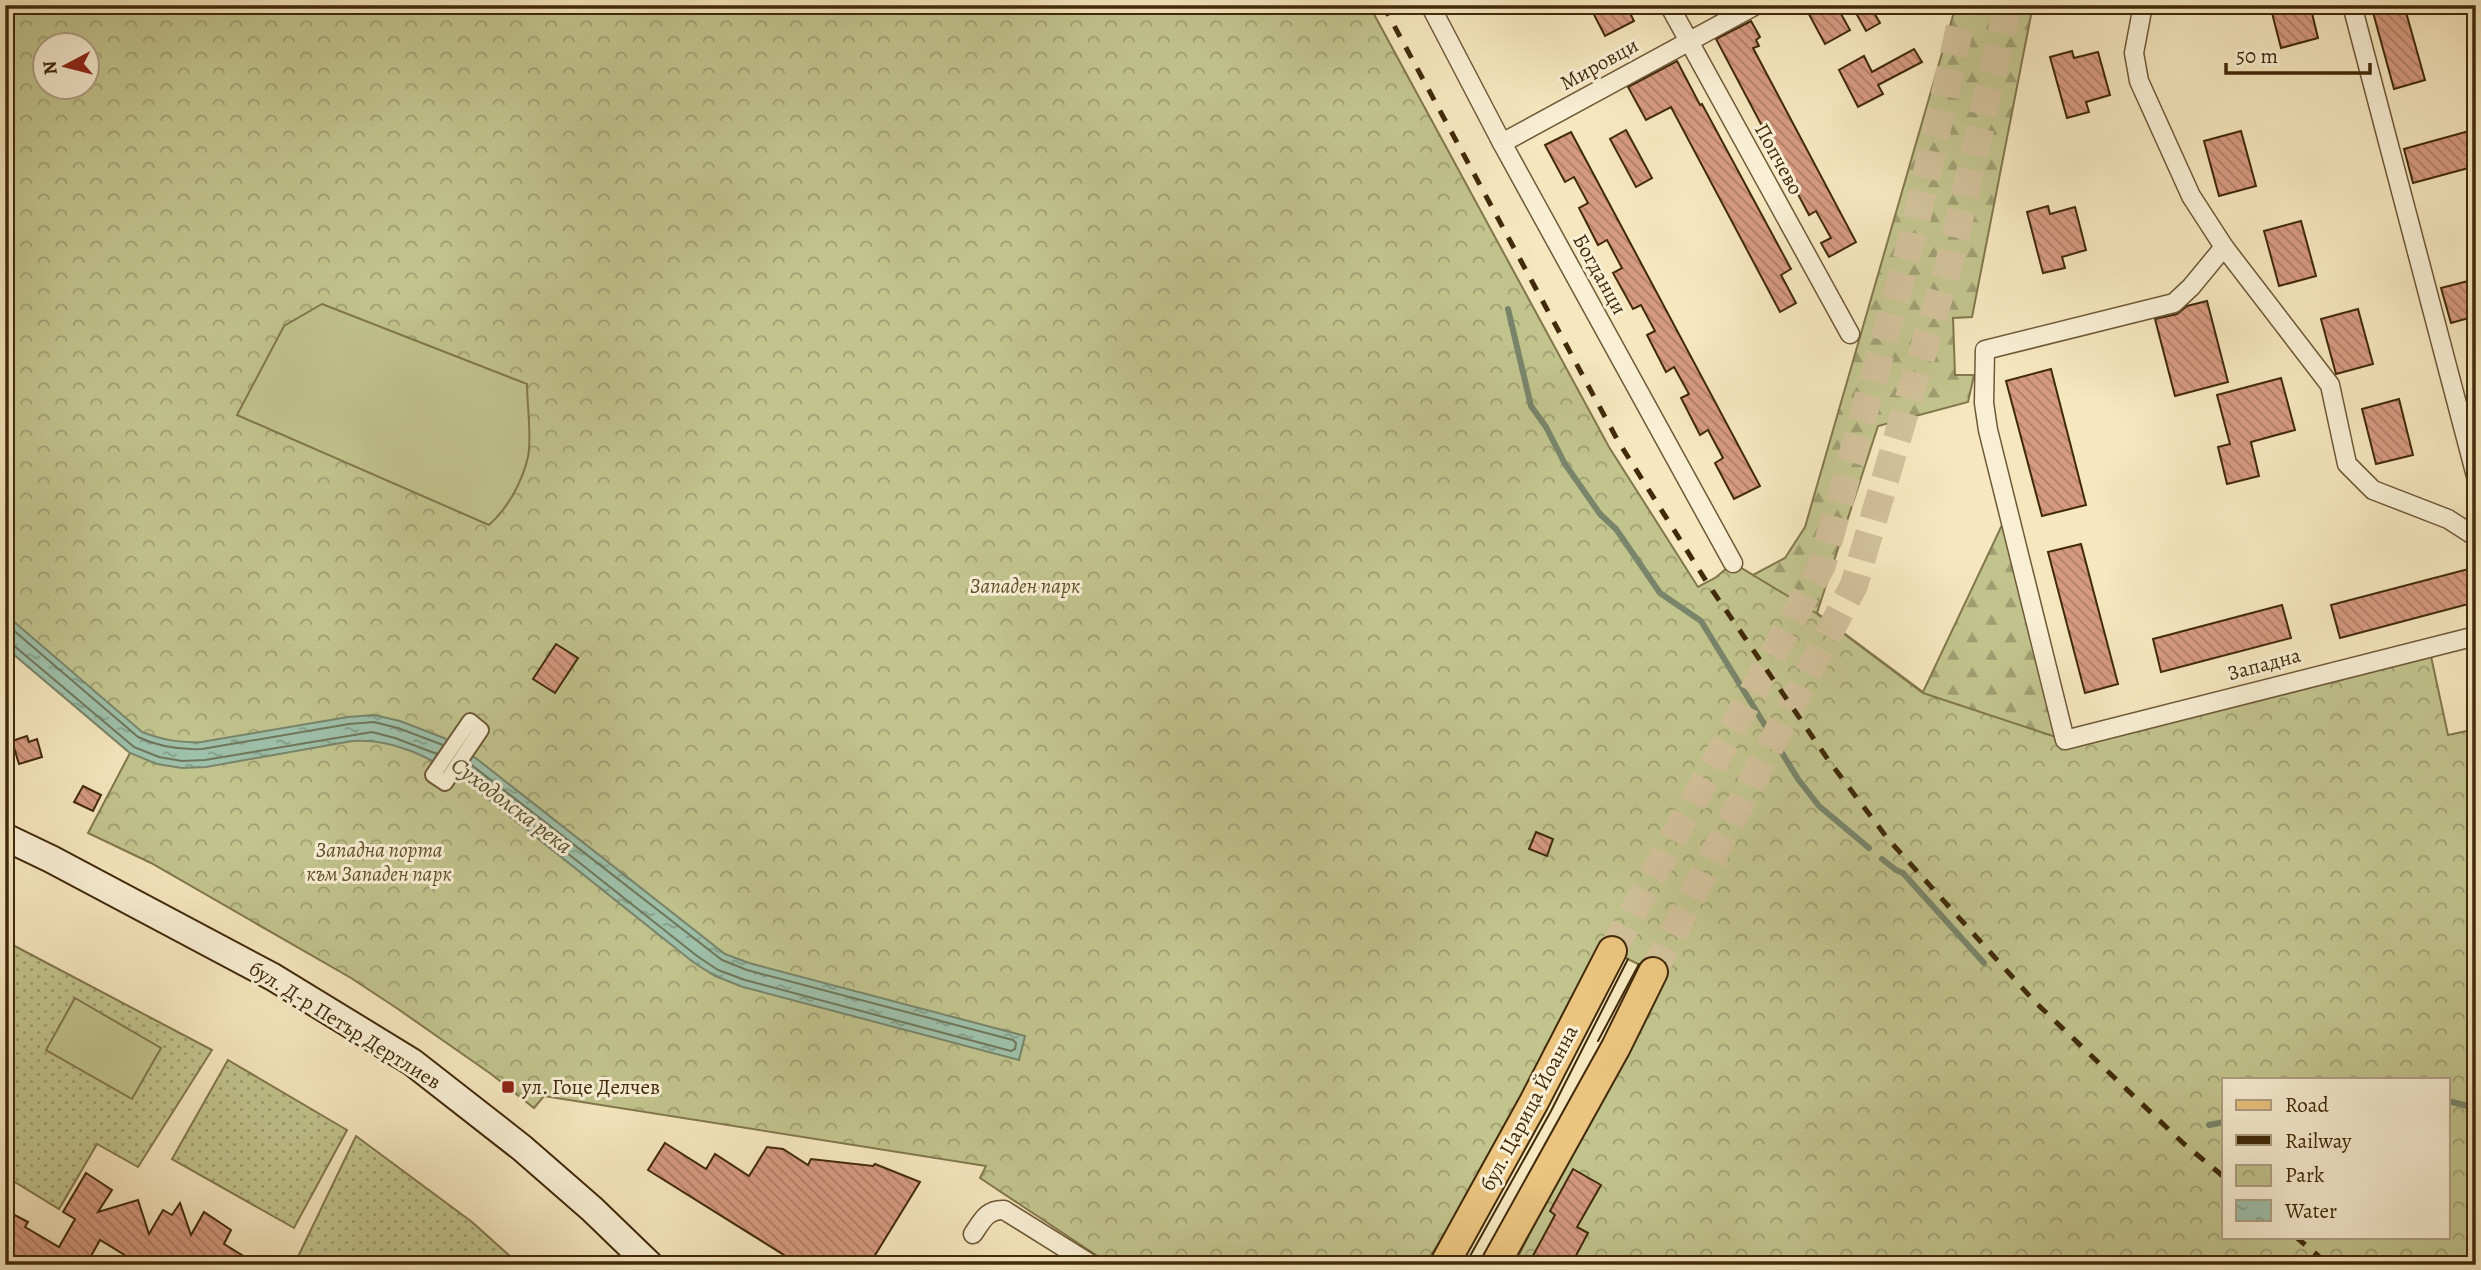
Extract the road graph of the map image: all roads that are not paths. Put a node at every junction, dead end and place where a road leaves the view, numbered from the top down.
1 (1430, 5) edge
2 (1669, 5) edge
3 (1756, 5) edge
4 (2143, 5) edge
5 (2352, 5) edge
6 (1688, 41) junction
7 (1502, 144) junction
8 (2224, 247) junction
9 (1850, 334) dead end
10 (2476, 476) edge
11 (2476, 537) edge
12 (1733, 563) dead end
13 (2476, 636) edge
14 (5, 836) edge
15 (1612, 951) tunnel mouth
16 (1653, 972) tunnel mouth
17 (973, 1234) dead end
18 (650, 1265) edge
19 (1092, 1265) edge
20 (1444, 1265) edge
21 (1495, 1265) edge

1 - 7 street, Богданци
2 - 6 street, Попчево
3 - 6 street, Мировци
4 - 8 street
5 - 10 street
6 - 7 street, Мировци
6 - 9 street, Попчево
7 - 12 street, Богданци
8 - 11 street
8 - 13 street, Западна
14 - 18 main road, бул. Д-р Петър Дертлиев
15 - 20 main road, бул. Царица Йоанна
16 - 21 main road
17 - 19 street

